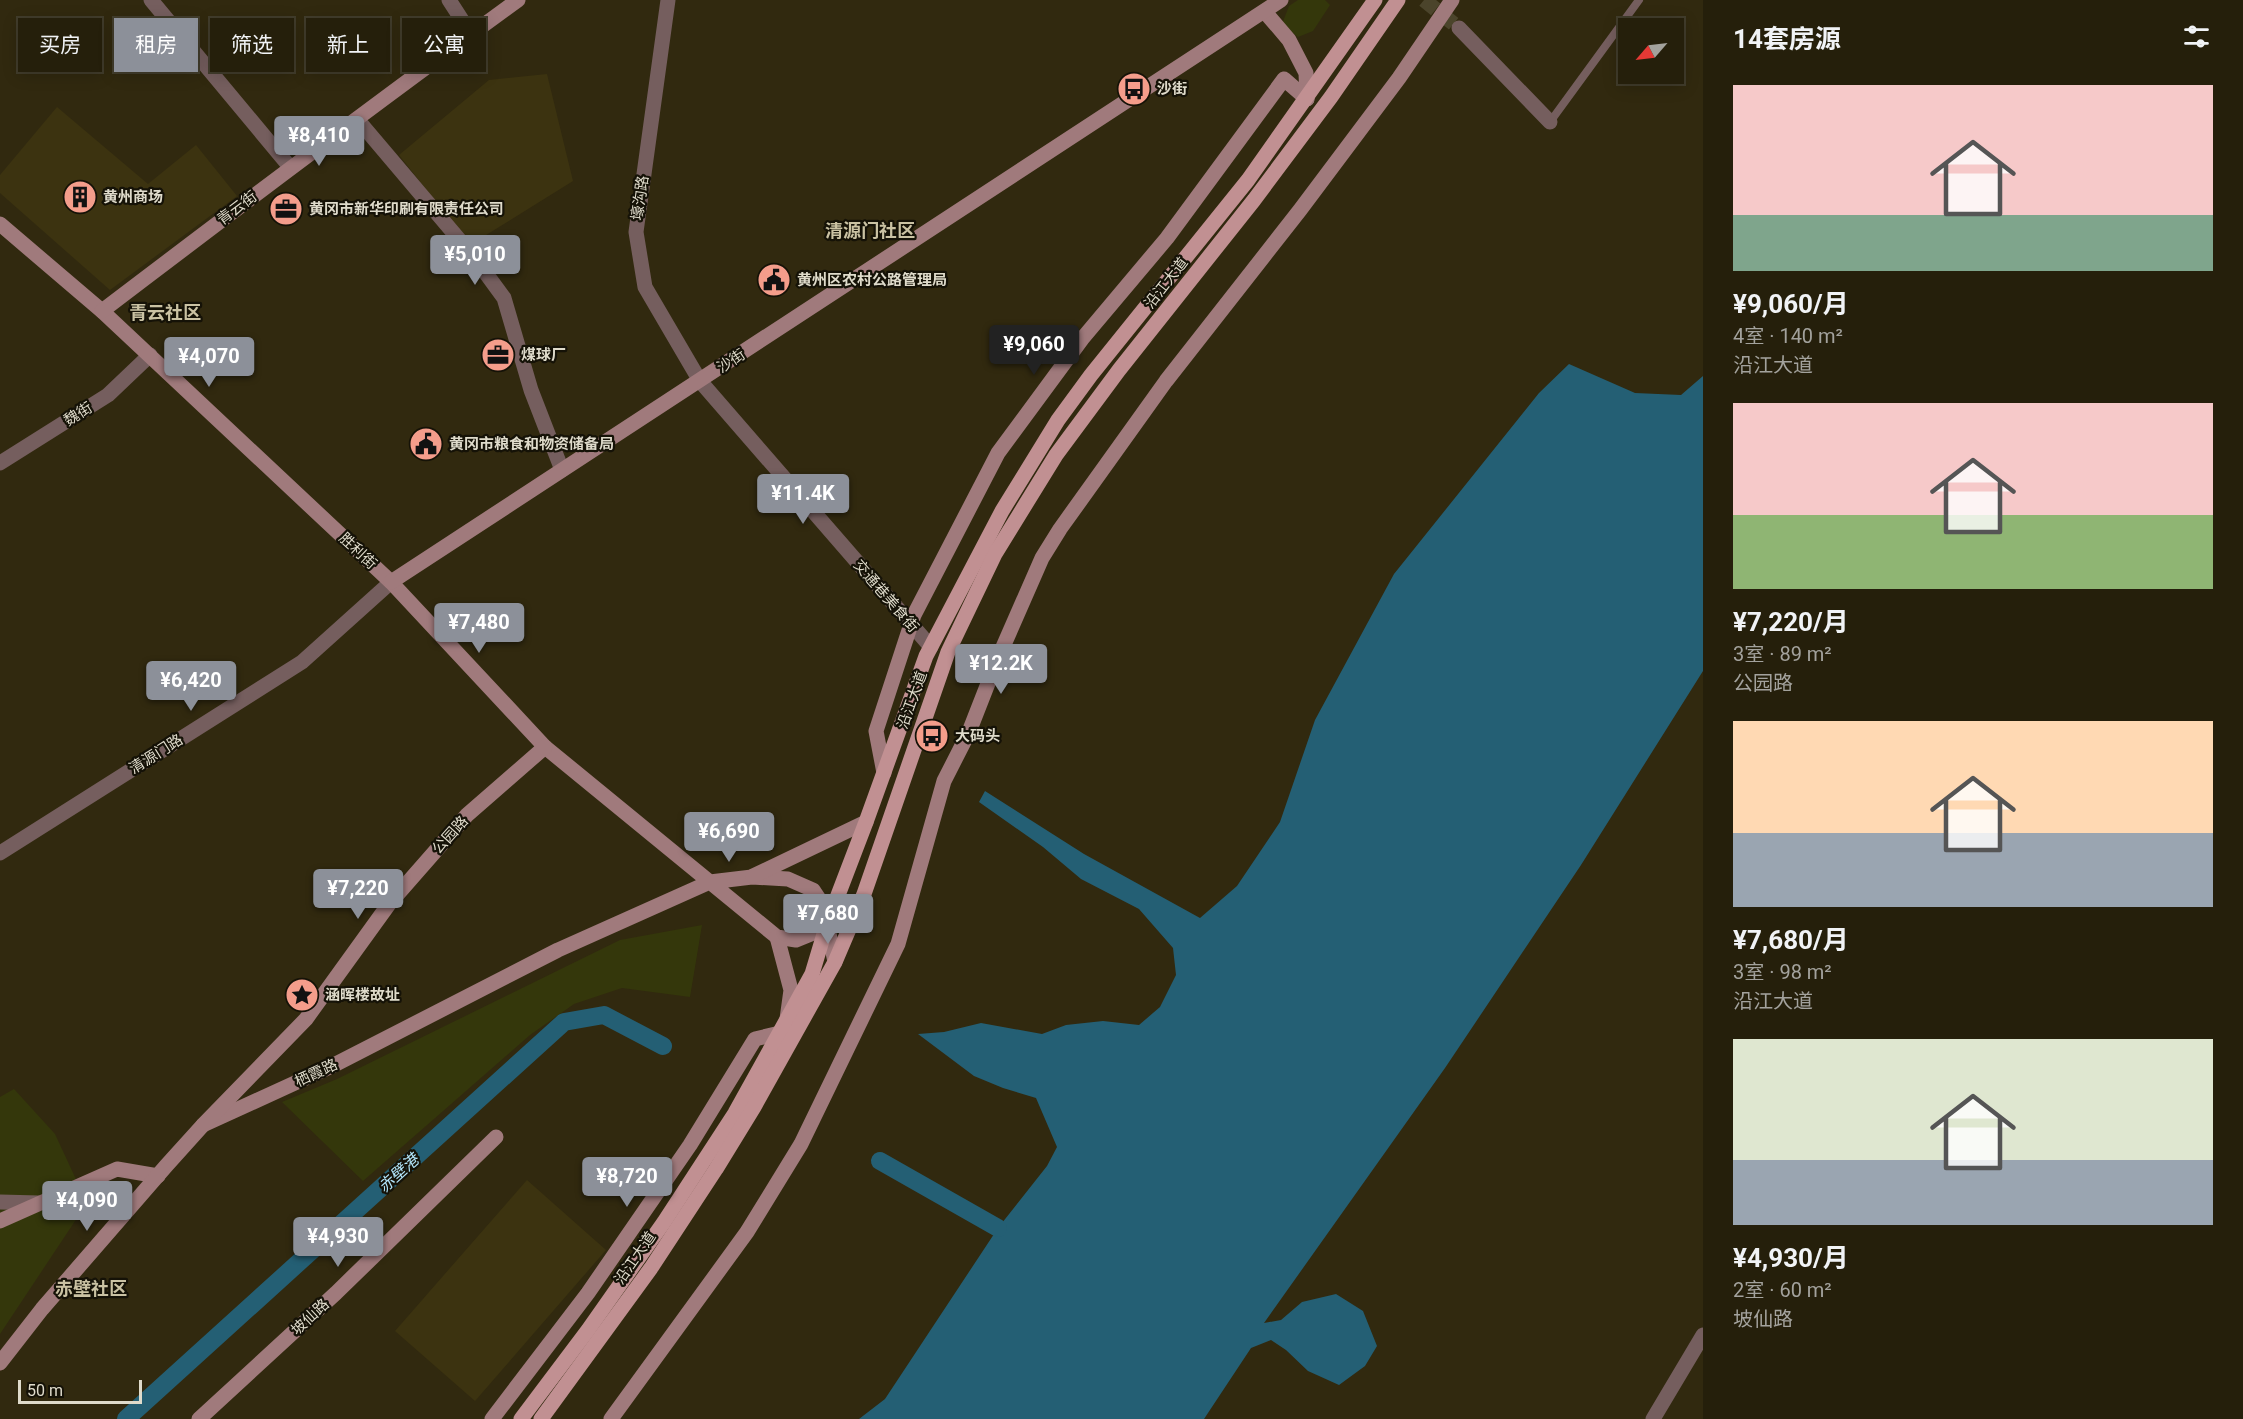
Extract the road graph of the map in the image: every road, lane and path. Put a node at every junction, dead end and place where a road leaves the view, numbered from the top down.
1 (151, 0) edge
2 (449, 0) edge
3 (518, 0) edge
4 (668, 0) edge
5 (1281, 0) edge
6 (1375, 0) edge
7 (1398, 0) edge
8 (1452, 0) edge
9 (1639, 0) edge
10 (1265, 12) junction
11 (461, 18) edge
12 (486, 23) edge
13 (1459, 28) tunnel mouth
14 (420, 72) edge
15 (1307, 99) junction
16 (357, 119) junction
17 (1550, 122) joint
18 (291, 167) junction
19 (0, 224) edge
20 (102, 311) junction
21 (150, 355) junction
22 (700, 381) junction
23 (0, 463) edge
24 (562, 470) junction
25 (391, 582) junction
26 (911, 625) junction
27 (931, 647) junction
28 (545, 747) junction
29 (884, 773) junction
30 (866, 822) junction
31 (0, 853) edge
32 (752, 877) junction
33 (710, 882) junction
34 (827, 924) junction
35 (777, 937) junction
36 (835, 962) junction
37 (783, 1027) junction
38 (203, 1125) junction
39 (496, 1137) dead end
40 (158, 1176) junction
41 (0, 1203) edge
42 (39, 1203) junction
43 (0, 1221) edge
44 (1703, 1335) edge
45 (0, 1363) edge
46 (199, 1419) edge
47 (492, 1419) edge
48 (521, 1419) edge
49 (541, 1419) edge
50 (611, 1419) edge
51 (1653, 1419) edge

1 - 18 street
2 - 11 street
3 - 12 street, 青云街
4 - 22 street, 壕沟路
5 - 10 street, 沙街
6 - 15 main road, 沿江大道
7 - 36 main road, 沿江大道
8 - 50 street
9 - 17 lane
10 - 15 street
10 - 22 street, 沙街
13 - 17 street
14 - 16 street, 青云街
15 - 26 street
15 - 27 main road, 沿江大道
16 - 18 street, 青云街
16 - 24 street
18 - 20 street, 青云街
19 - 20 street, 胜利街
20 - 21 street, 胜利街
21 - 23 street, 魏街
21 - 25 street, 胜利街
22 - 24 street, 沙街
22 - 26 street, 交通巷美食街
24 - 25 street, 沙街
25 - 28 street, 胜利街
25 - 31 street, 清源门路
26 - 27 street, 交通巷美食街
26 - 29 street
27 - 29 main road, 沿江大道
28 - 33 street, 胜利街
28 - 38 street, 公园路
29 - 30 main road, 沿江大道
30 - 32 street
30 - 34 main road, 沿江大道
32 - 33 street, 栖霞路
32 - 34 street
33 - 35 street, 胜利街
33 - 38 street, 栖霞路
34 - 35 street
34 - 36 street
34 - 37 main road, 沿江大道
35 - 37 street
36 - 49 main road, 沿江大道
37 - 47 street
37 - 48 main road, 沿江大道
38 - 40 street, 栖霞路
39 - 46 street, 坡仙路
40 - 42 street
40 - 45 street, 栖霞路
41 - 42 street
42 - 43 street
44 - 51 street

